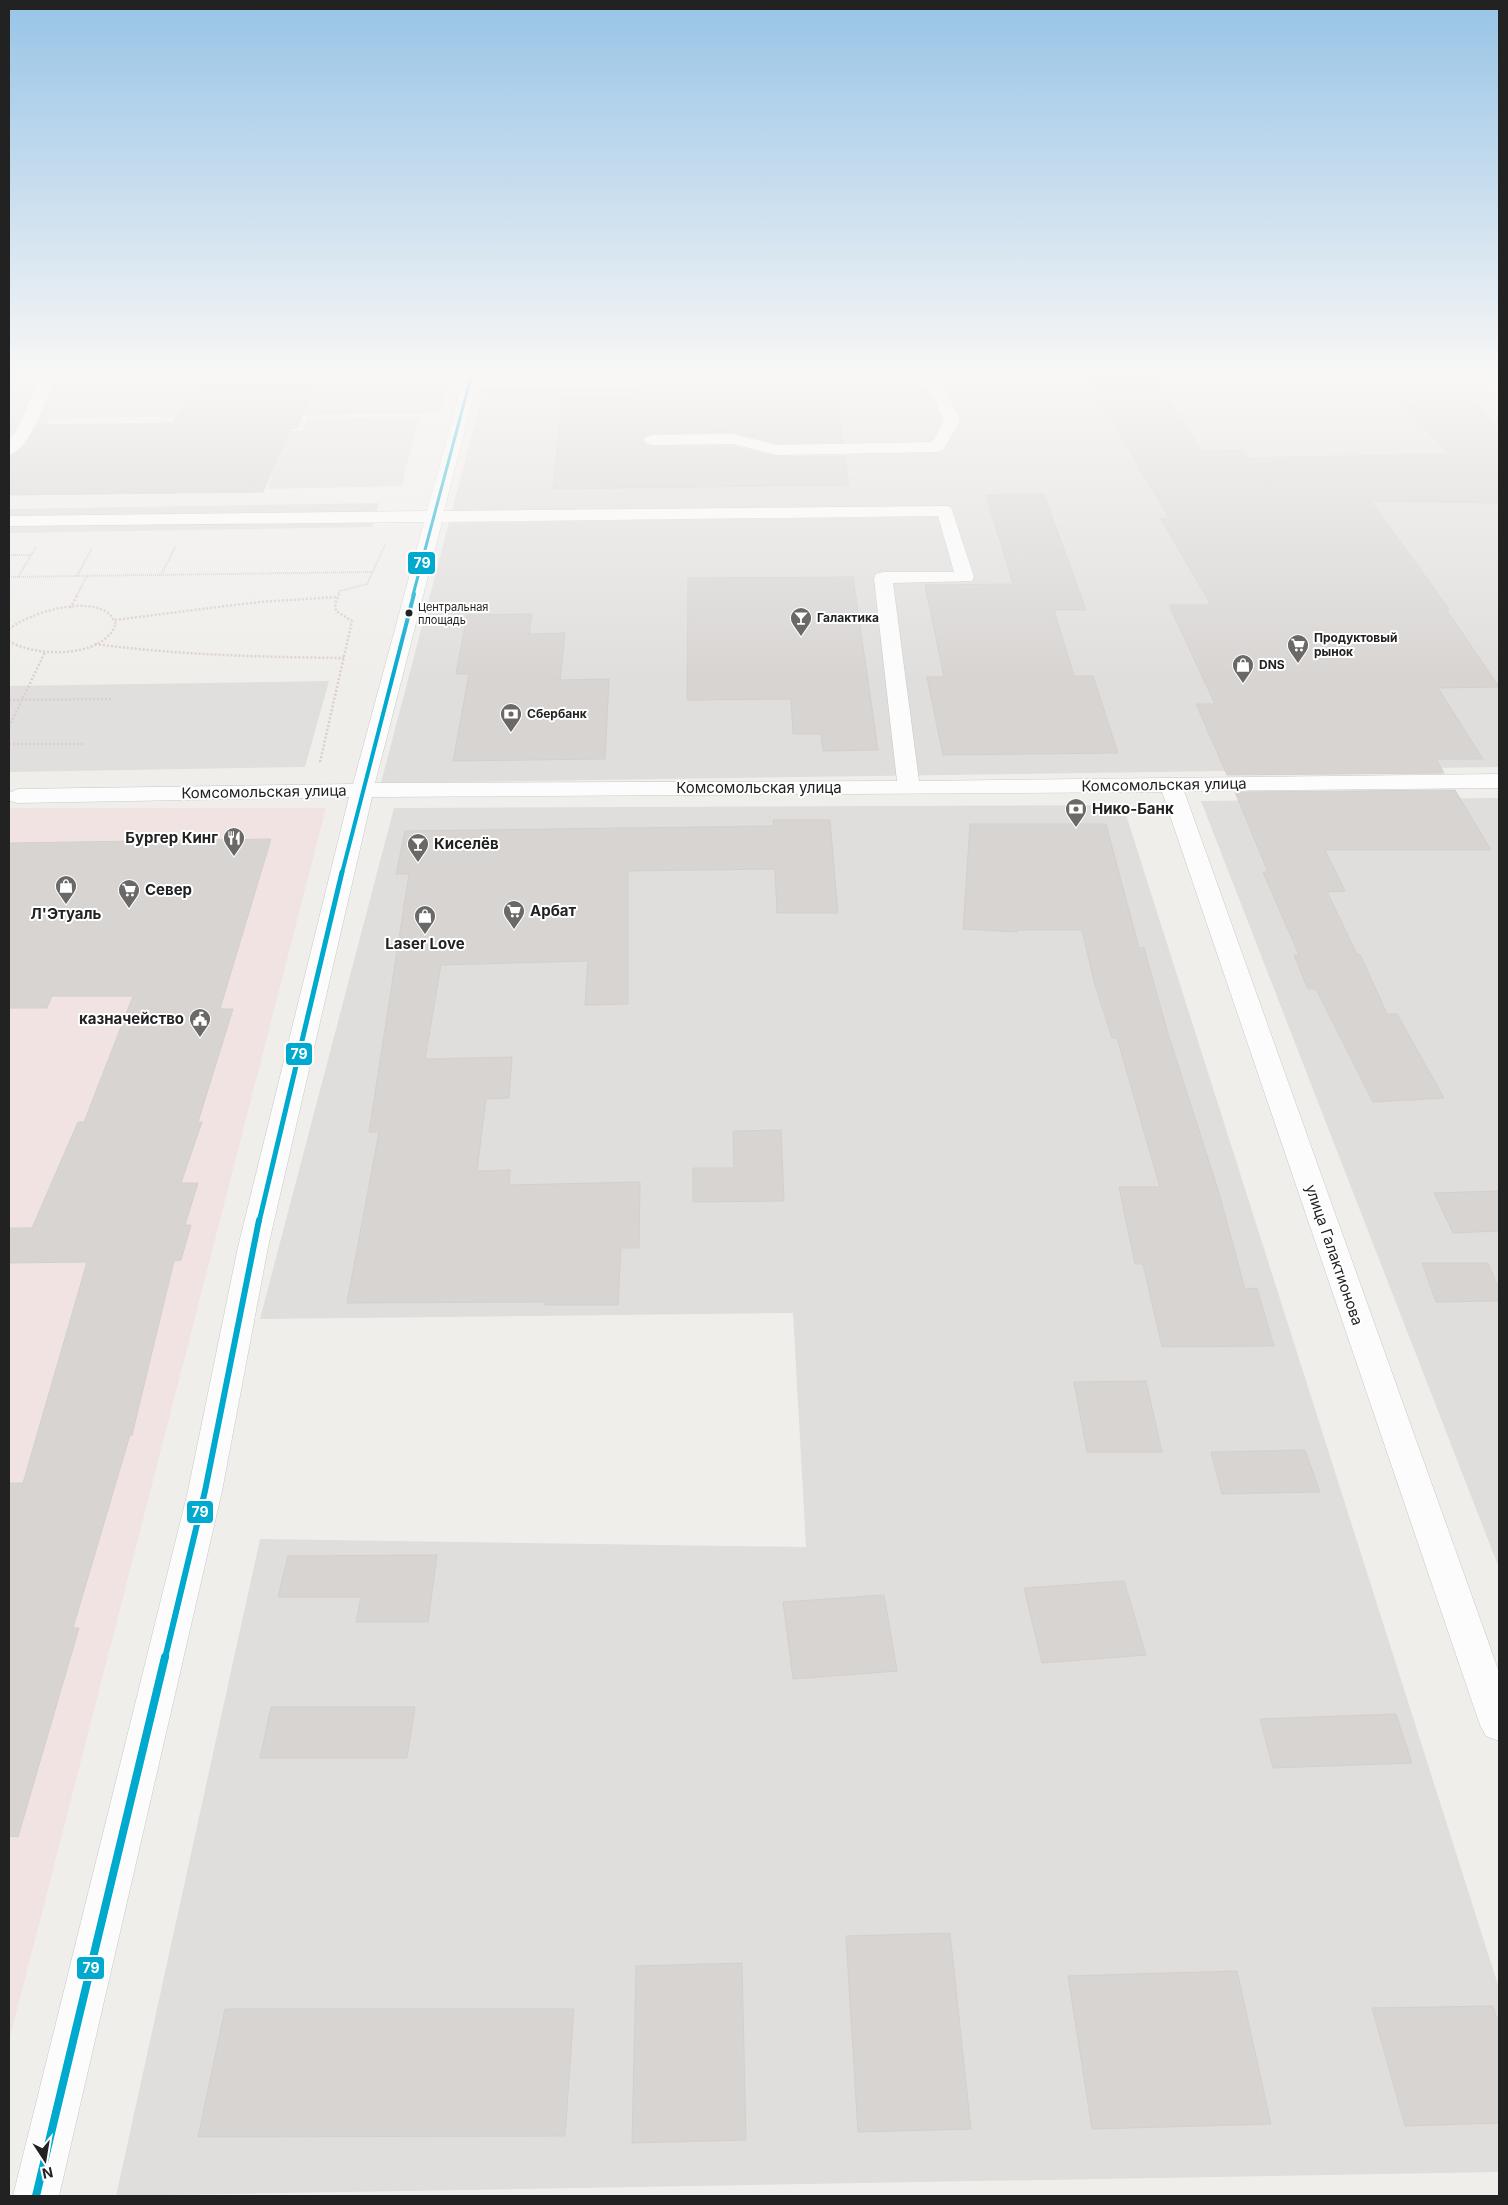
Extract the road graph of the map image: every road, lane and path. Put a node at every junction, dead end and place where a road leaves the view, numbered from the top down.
1 (445, 476) edge
2 (434, 517) junction
3 (9, 520) edge
4 (388, 538) dead end
5 (40, 541) dead end
6 (179, 541) dead end
7 (95, 542) dead end
8 (9, 555) edge
9 (31, 555) junction
10 (372, 572) junction
11 (161, 575) junction
12 (77, 576) junction
13 (87, 576) junction
14 (9, 577) edge
15 (18, 577) junction
16 (337, 597) junction
17 (70, 608) junction
18 (115, 620) junction
19 (9, 622) edge
20 (13, 625) junction
21 (9, 630) edge
22 (9, 642) edge
23 (95, 644) junction
24 (45, 652) junction
25 (344, 658) junction
26 (112, 698) dead end
27 (9, 700) edge
28 (22, 700) junction
29 (9, 727) edge
30 (9, 744) edge
31 (85, 744) dead end
32 (318, 770) dead end
33 (1499, 781) edge
34 (1170, 785) junction
35 (909, 788) junction
36 (362, 790) junction
37 (18, 796) dead end
38 (1499, 1725) edge
39 (36, 2196) edge

1 - 2 street
2 - 3 street
2 - 35 street
2 - 36 street
4 - 10 path
5 - 9 path
6 - 11 path
7 - 12 path
8 - 9 path
9 - 15 path
10 - 11 path
10 - 16 path
11 - 13 path
12 - 13 path
12 - 15 path
13 - 17 path
14 - 15 path
16 - 18 path
16 - 25 path
17 - 18 path
17 - 20 path
18 - 23 path
19 - 20 path
20 - 21 path
22 - 24 path
23 - 24 path
23 - 25 path
24 - 28 path
25 - 32 path
26 - 28 path
27 - 28 path
28 - 29 path
30 - 31 path
33 - 34 street, Комсомольская улица
34 - 35 street, Комсомольская улица
34 - 38 street, улица Галактионова
35 - 36 street, Комсомольская улица
36 - 37 street, Комсомольская улица
36 - 39 street

